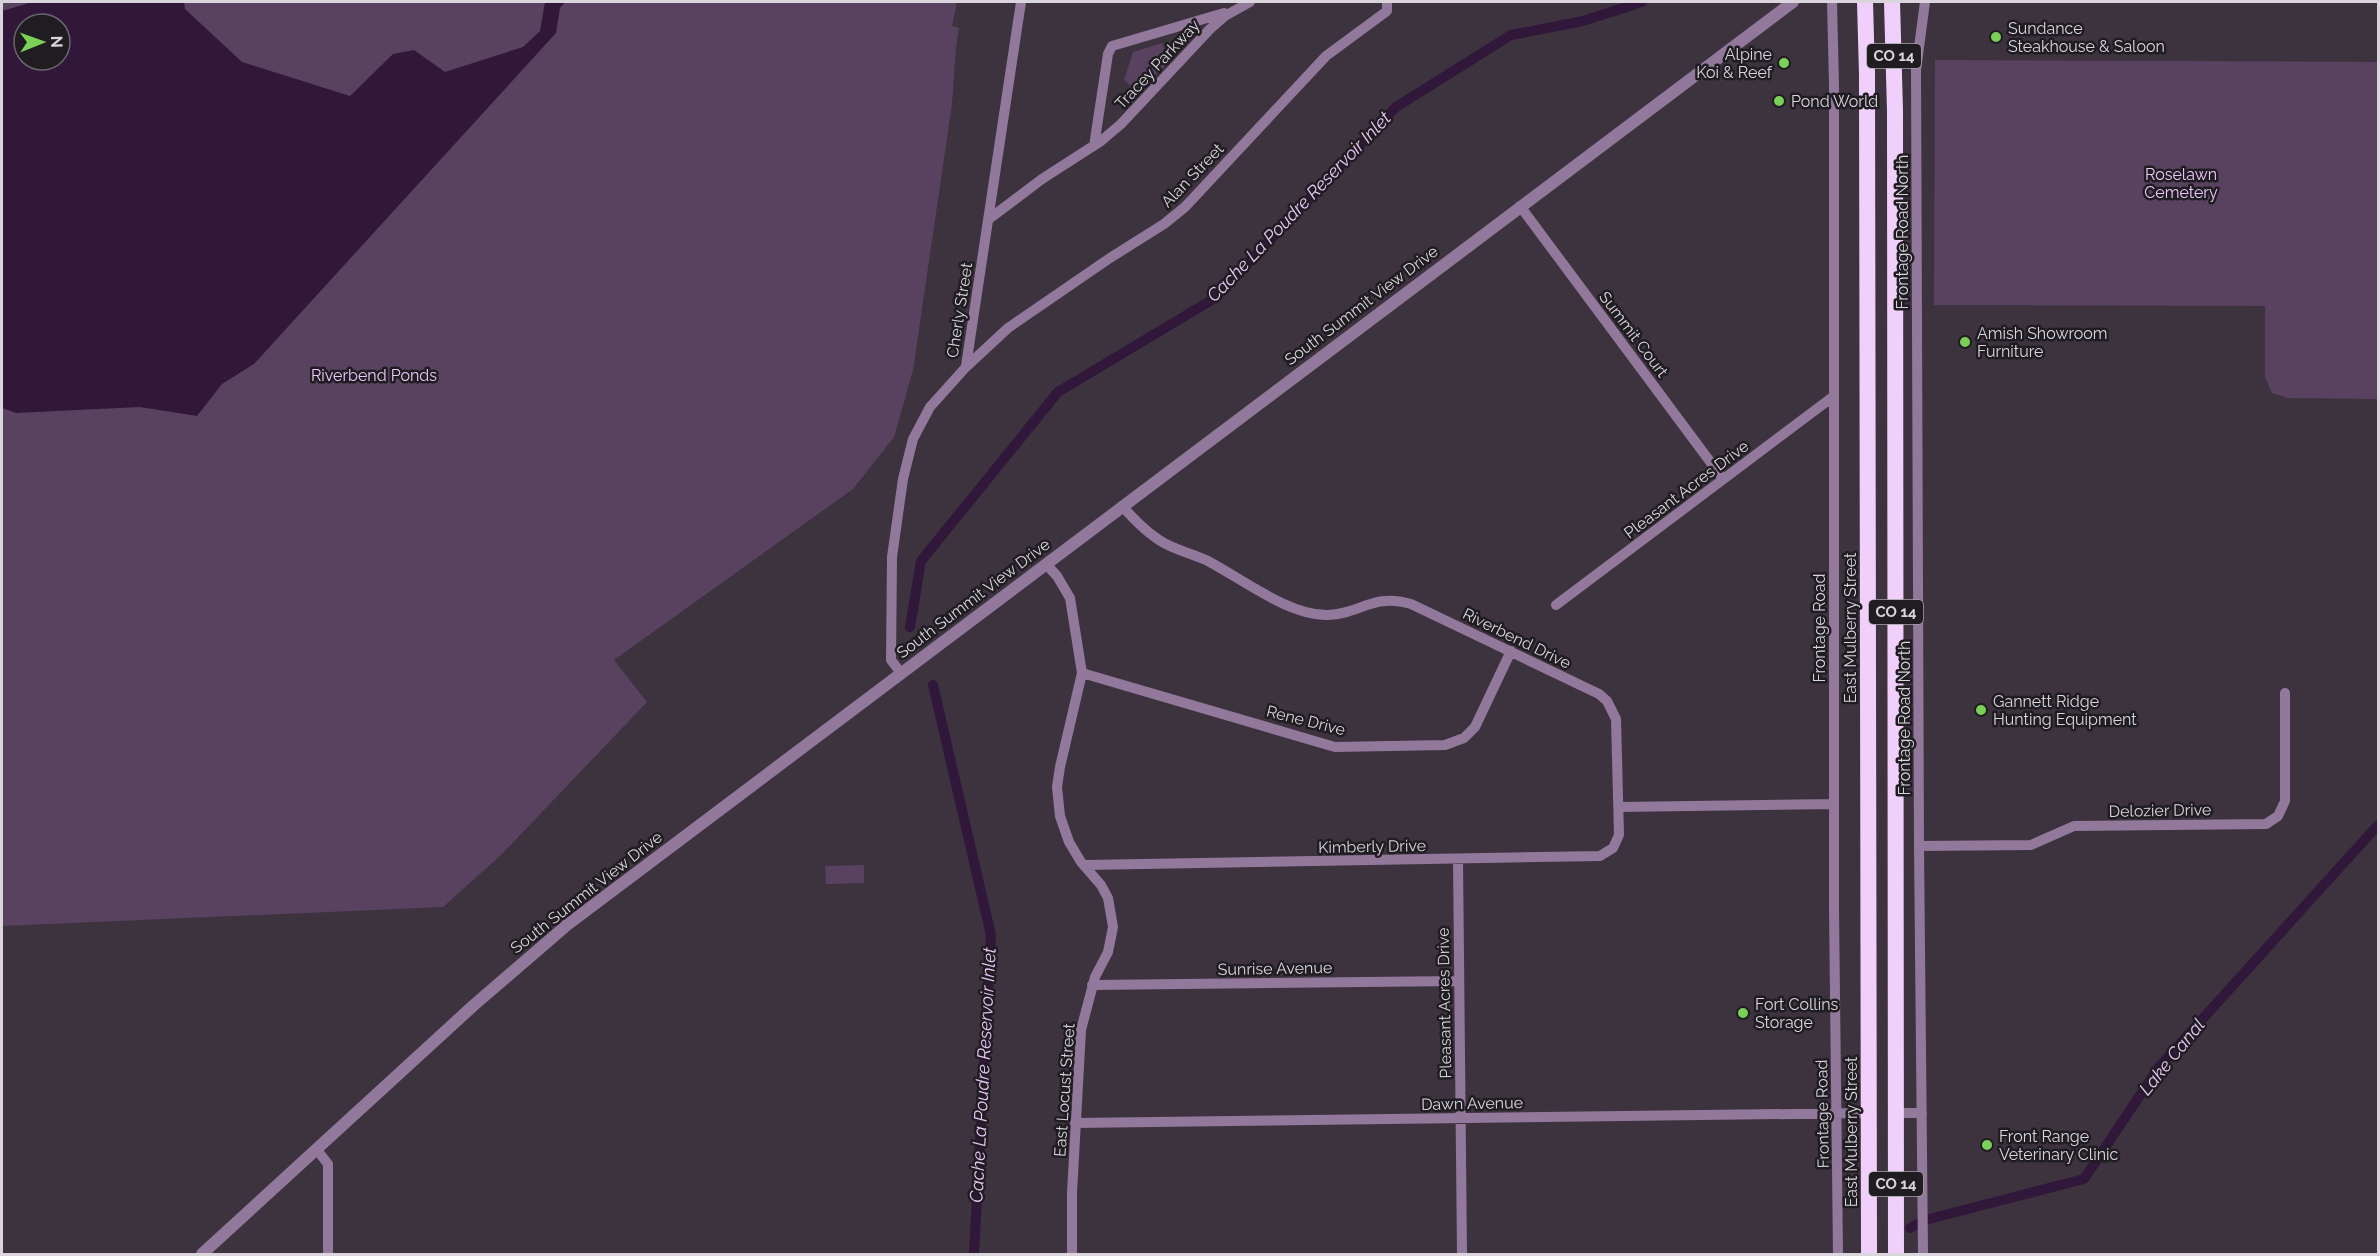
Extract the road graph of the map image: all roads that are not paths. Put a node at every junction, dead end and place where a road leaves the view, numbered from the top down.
1 (1021, 2) edge
2 (1387, 2) edge
3 (1793, 2) edge
4 (1832, 2) edge
5 (1864, 2) edge
6 (1893, 2) edge
7 (1925, 2) edge
8 (1246, 3) edge
9 (1094, 146) junction
10 (1520, 206) junction
11 (988, 219) junction
12 (966, 367) junction
13 (1834, 396) junction
14 (1723, 479) junction
15 (1122, 506) junction
16 (1046, 564) junction
17 (1556, 605) dead end
18 (1511, 651) junction
19 (902, 673) junction
20 (1082, 673) junction
21 (2285, 693) dead end
22 (1834, 804) junction
23 (1619, 807) junction
24 (1919, 846) junction
25 (1458, 859) junction
26 (1085, 865) junction
27 (1459, 981) junction
28 (1092, 985) junction
29 (1869, 1113) junction
30 (1896, 1113) junction
31 (1922, 1113) junction
32 (1837, 1114) junction
33 (1461, 1118) junction
34 (1075, 1123) junction
35 (317, 1150) junction
36 (202, 1254) edge
37 (328, 1254) edge
38 (1072, 1254) edge
39 (1462, 1254) edge
40 (1838, 1254) edge
41 (1869, 1254) edge
42 (1896, 1254) edge
43 (1923, 1254) edge

1 - 11 street, Cherly Street
2 - 12 street, Alan Street
3 - 10 street, South Summit View Drive
4 - 13 street, Frontage Road
5 - 29 highway, East Mulberry Street / CO 14
6 - 30 highway, CO 14
7 - 24 street, Frontage Road North
8 - 9 street, Tracey Parkway
8 - 9 street, Tracey Parkway
9 - 11 street, Tracey Parkway
10 - 14 street, Summit Court
10 - 15 street, South Summit View Drive
11 - 12 street, Cherly Street
12 - 19 street, Cherly Street
13 - 14 street, Pleasant Acres Drive
13 - 22 street, Frontage Road
14 - 17 street, Pleasant Acres Drive
15 - 16 street, South Summit View Drive
15 - 18 street, Riverbend Drive
16 - 19 street, South Summit View Drive
16 - 20 street, East Locust Street
18 - 20 street, Rene Drive
18 - 23 street, Riverbend Drive
19 - 35 street, South Summit View Drive
20 - 26 street, East Locust Street
21 - 24 street, Delozier Drive
22 - 23 street
22 - 32 street, Frontage Road
23 - 25 street, Kimberly Drive
24 - 31 street, Frontage Road North
25 - 26 street, Kimberly Drive
25 - 27 street, Pleasant Acres Drive
26 - 28 street, East Locust Street
27 - 28 street, Sunrise Avenue
27 - 33 street, Pleasant Acres Drive
28 - 34 street, East Locust Street
29 - 32 street, Dawn Avenue
29 - 41 highway, East Mulberry Street / CO 14
30 - 31 street
30 - 42 highway, CO 14
31 - 43 street, Frontage Road North
32 - 33 street, Dawn Avenue
32 - 40 street, Frontage Road
33 - 34 street, Dawn Avenue
33 - 39 street, Pleasant Acres Drive
34 - 38 street, East Locust Street
35 - 36 street, South Summit View Drive
35 - 37 street

